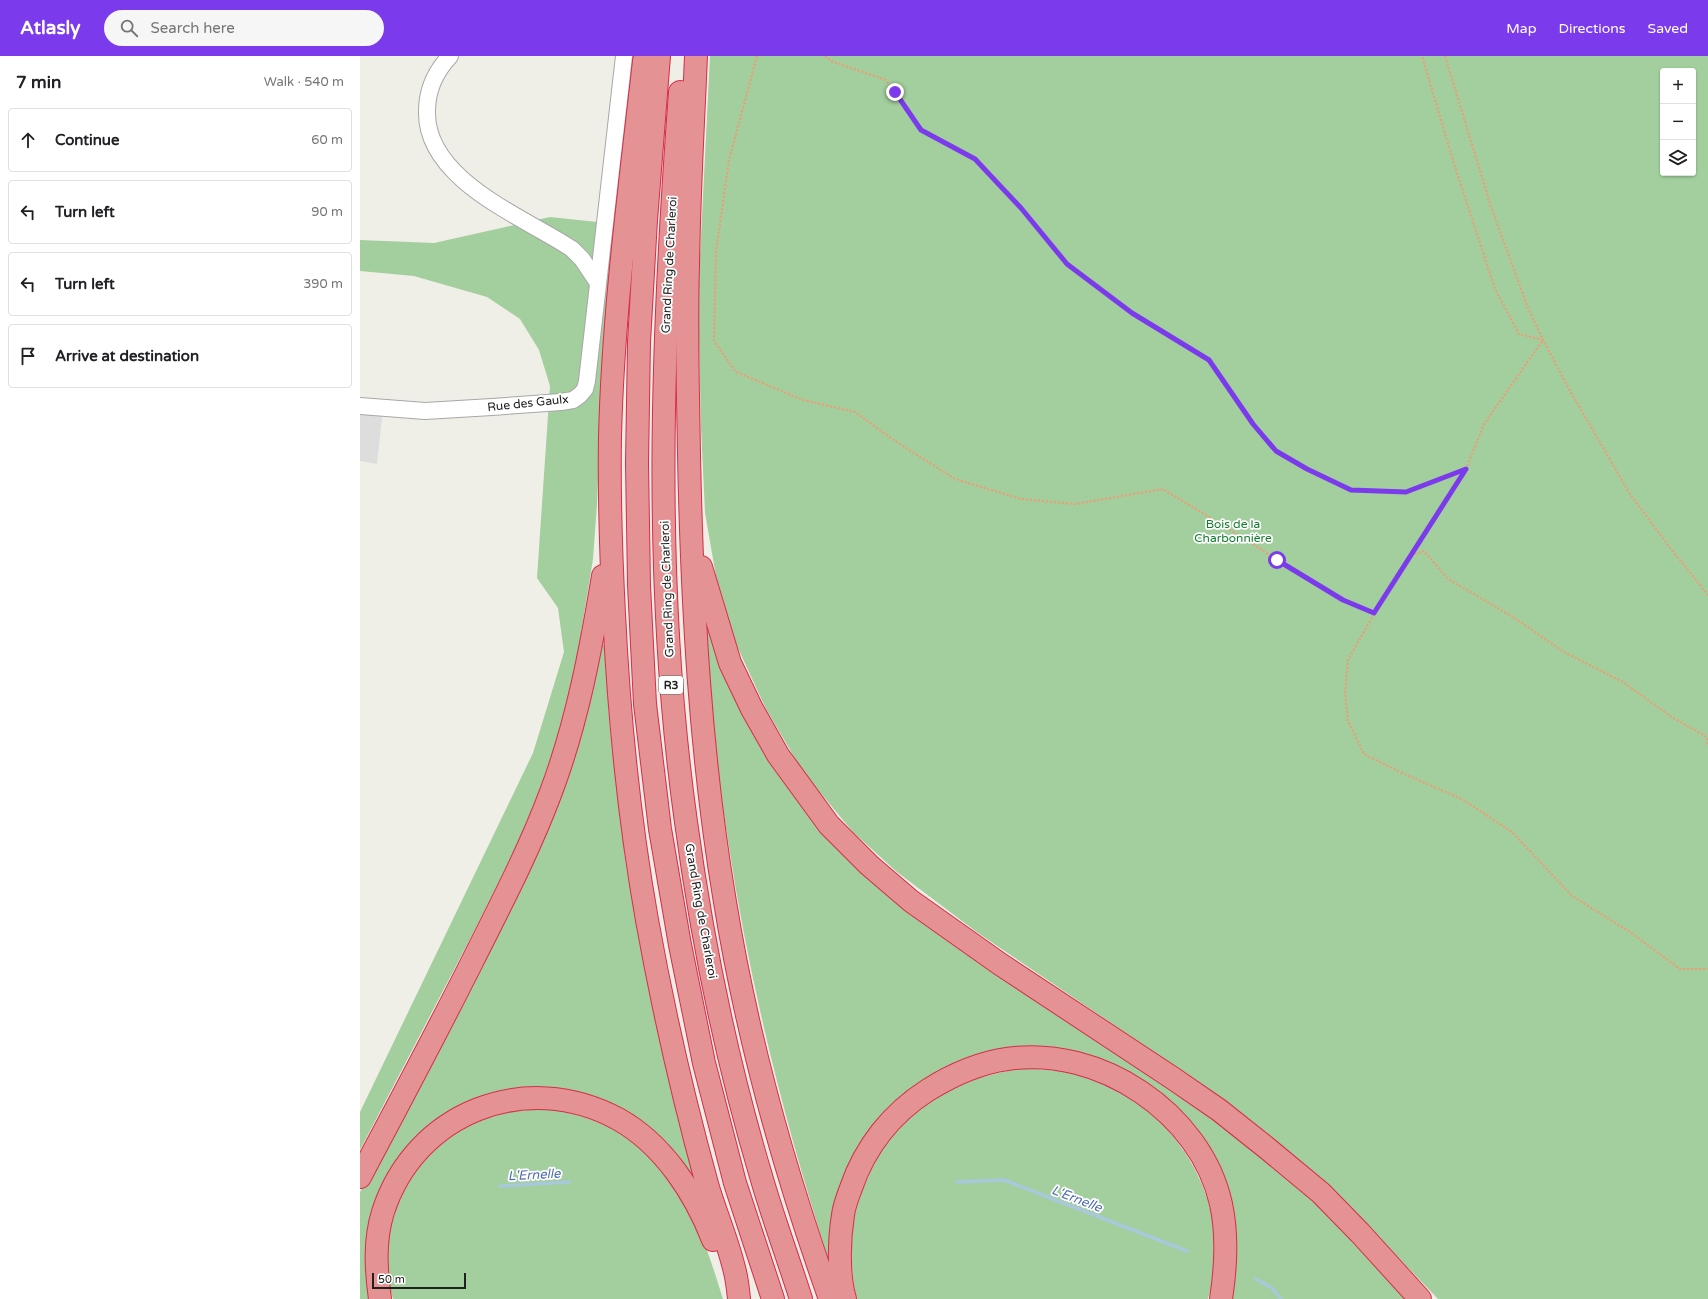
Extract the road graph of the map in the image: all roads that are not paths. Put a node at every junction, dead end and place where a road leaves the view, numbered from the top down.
1 (450, 56) edge
2 (624, 56) edge
3 (644, 56) edge
4 (659, 56) edge
5 (682, 56) edge
6 (696, 56) edge
7 (598, 283) junction
8 (360, 406) edge
9 (609, 519) junction
10 (691, 521) junction
11 (360, 1177) edge
12 (380, 1299) edge
13 (739, 1299) edge
14 (773, 1299) edge
15 (801, 1299) edge
16 (830, 1299) edge
17 (845, 1299) edge
18 (1221, 1299) edge
19 (1420, 1299) edge

1 - 7 street
2 - 7 street, Rue des Gaulx
3 - 9 highway
4 - 14 highway, Grand Ring de Charleroi / R3
5 - 15 highway, Grand Ring de Charleroi / R3
6 - 10 highway
7 - 8 street, Rue des Gaulx
9 - 11 highway
9 - 13 highway
10 - 16 highway
10 - 19 highway
12 - 13 highway
17 - 18 highway

